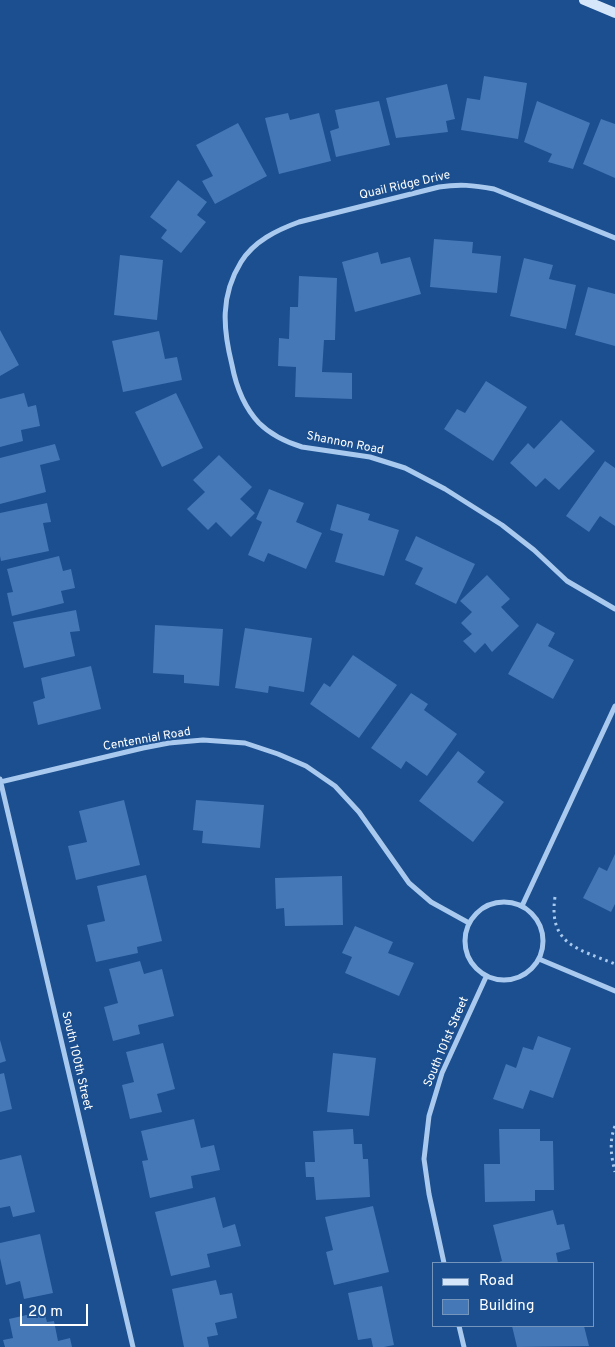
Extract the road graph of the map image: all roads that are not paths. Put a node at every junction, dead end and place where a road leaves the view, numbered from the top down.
1 (584, 0) edge
2 (615, 12) edge
3 (615, 238) edge
4 (227, 295) joint
5 (615, 609) edge
6 (615, 706) edge
7 (0, 781) edge
8 (522, 906) junction
9 (468, 923) junction
10 (540, 959) junction
11 (486, 977) junction
12 (615, 991) edge
13 (444, 1262) edge
14 (459, 1327) edge
15 (133, 1347) edge
16 (464, 1347) edge

1 - 2 main road
3 - 4 street, Quail Ridge Drive
4 - 5 street, Shannon Road
6 - 8 street
7 - 9 street, Centennial Road
7 - 15 street, South 100th Street
8 - 9 street
8 - 10 street
9 - 11 street
10 - 11 street
10 - 12 street
11 - 13 street, South 101st Street
14 - 16 street

